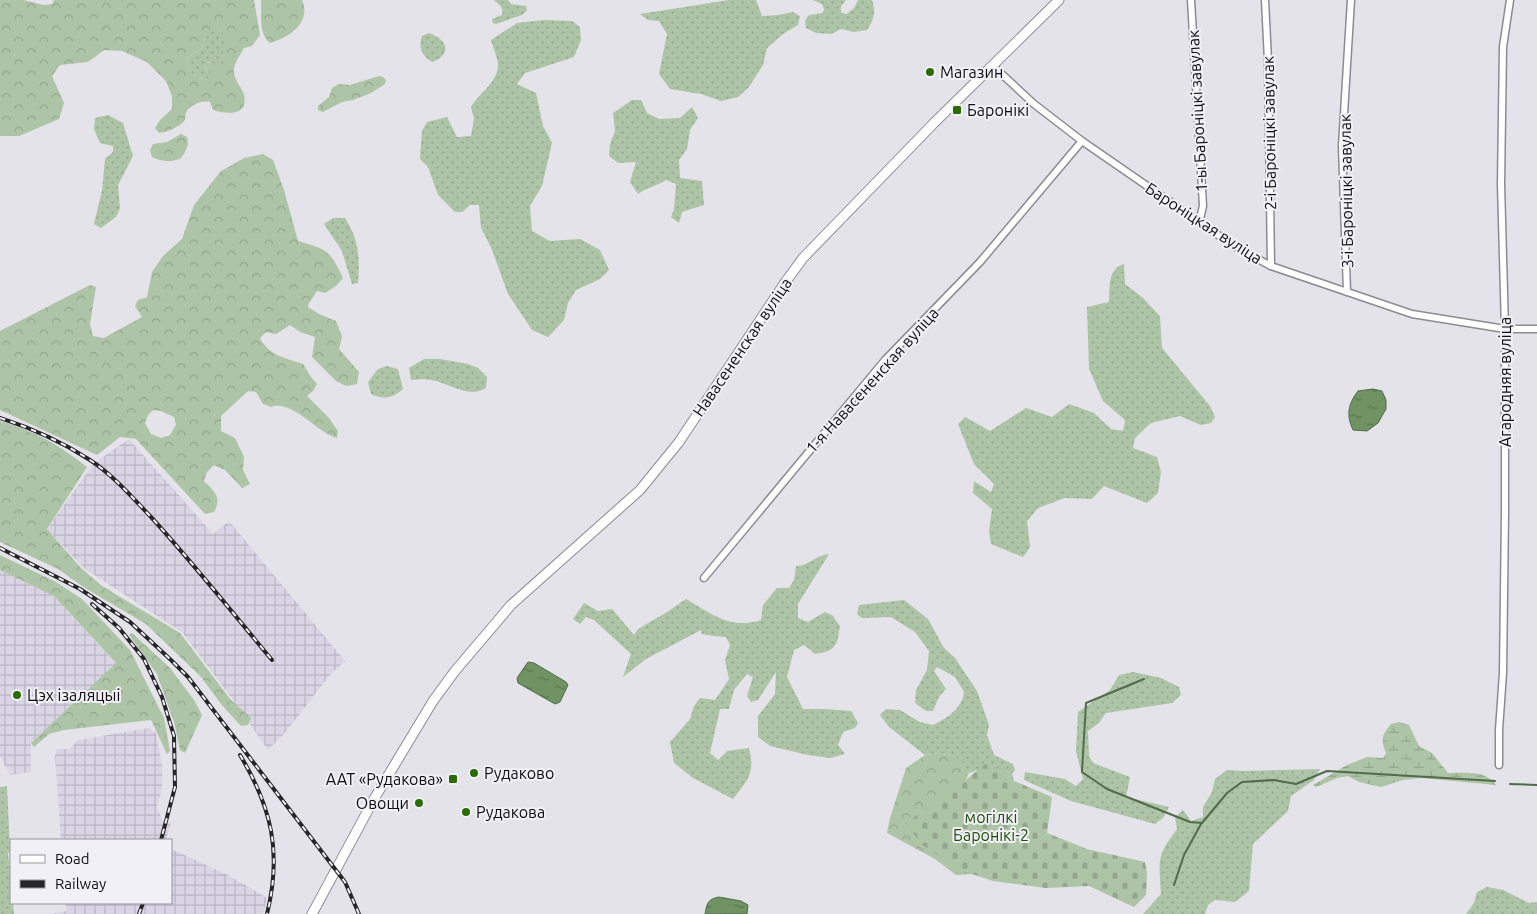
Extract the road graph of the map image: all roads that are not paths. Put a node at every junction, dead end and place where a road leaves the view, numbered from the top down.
1 (1059, 0) edge
2 (1191, 0) edge
3 (1265, 0) edge
4 (1351, 0) edge
5 (1510, 0) edge
6 (992, 65) junction
7 (1082, 141) junction
8 (1199, 222) junction
9 (1270, 266) junction
10 (1347, 292) junction
11 (1505, 329) junction
12 (1537, 329) edge
13 (704, 578) dead end
14 (1499, 765) dead end
15 (312, 914) edge

1 - 6 main road, Навасененская вуліца
2 - 8 street, 1-ы Бароніцкі завулак
3 - 9 street, 2-і Бароніцкі завулак
4 - 10 street, 3-і Бароніцкі завулак
5 - 11 street, Агародняя вуліца
6 - 7 street, Бароніцкая вуліца
6 - 15 main road, Навасененская вуліца
7 - 8 street, Бароніцкая вуліца
7 - 13 street, 1-я Навасененская вуліца
8 - 9 street, Бароніцкая вуліца
9 - 10 street, Бароніцкая вуліца
10 - 11 street, Бароніцкая вуліца
11 - 12 street, Бароніцкая вуліца
11 - 14 street, Агародняя вуліца

